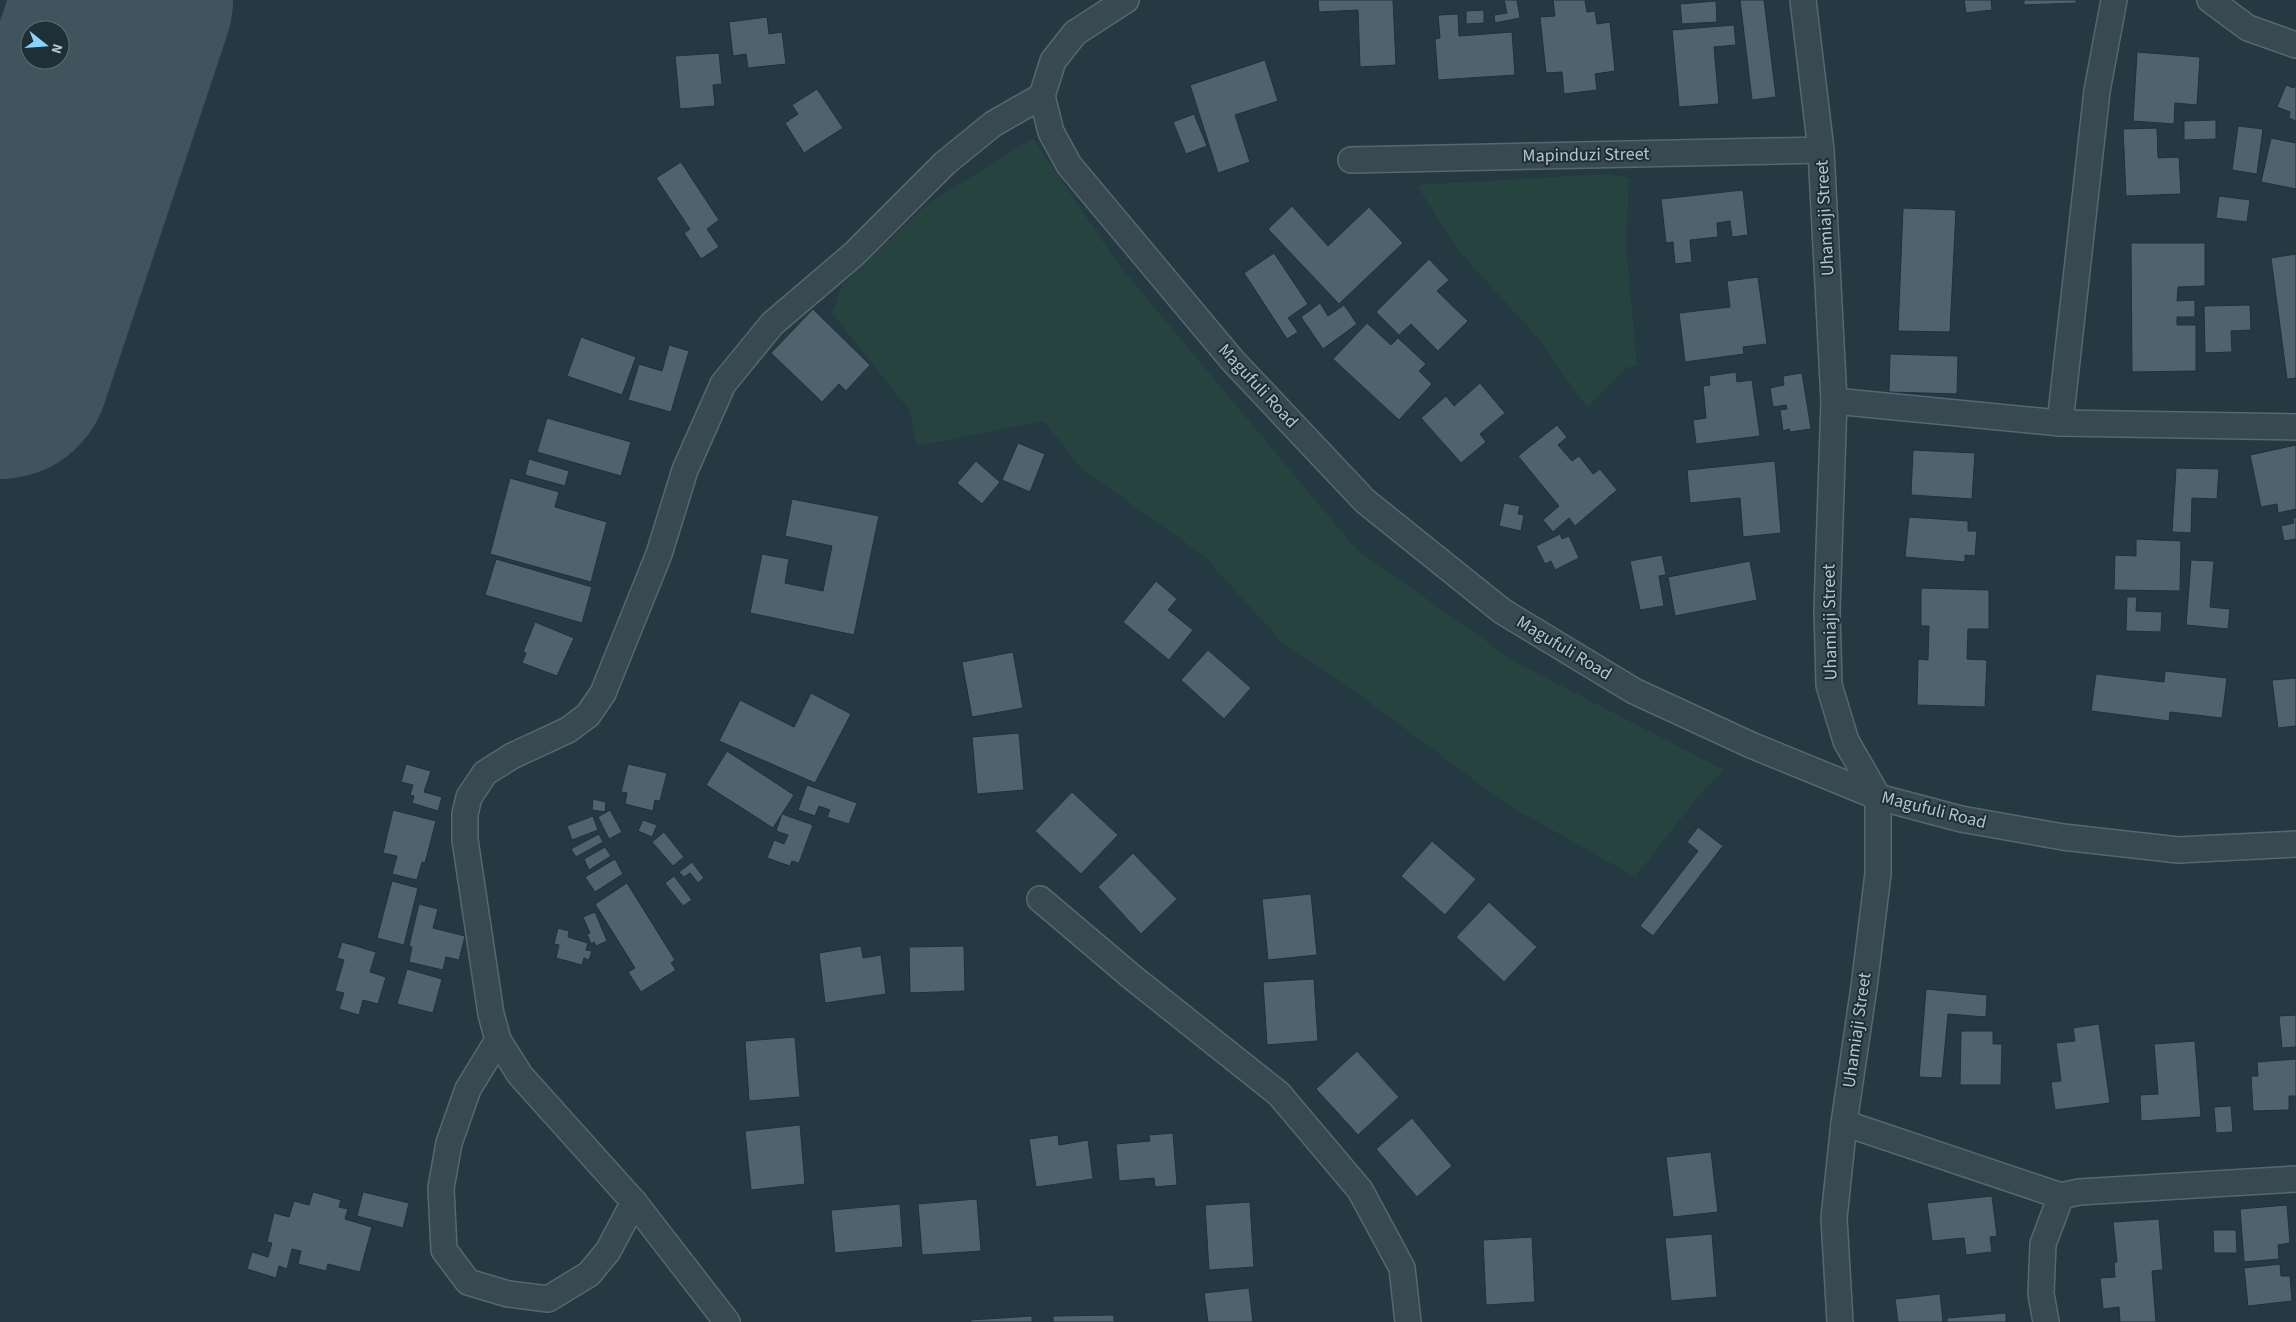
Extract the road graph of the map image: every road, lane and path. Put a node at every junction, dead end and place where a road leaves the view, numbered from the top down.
1 (1126, 0) edge
2 (1803, 0) edge
3 (2114, 0) edge
4 (2210, 0) edge
5 (2296, 45) edge
6 (1042, 96) junction
7 (1821, 150) junction
8 (1351, 160) dead end
9 (1834, 401) junction
10 (2060, 423) junction
11 (2296, 427) edge
12 (1878, 797) junction
13 (2296, 844) edge
14 (1040, 899) dead end
15 (498, 1040) junction
16 (1844, 1123) junction
17 (2296, 1179) edge
18 (2062, 1196) junction
19 (634, 1202) junction
20 (727, 1322) edge
21 (1408, 1322) edge
22 (1840, 1322) edge
23 (2046, 1322) edge

1 - 6 street
2 - 7 street, Uhamiaji Street
3 - 10 street
4 - 5 street
6 - 12 street, Magufuli Road
6 - 15 street
7 - 8 street, Mapinduzi Street
7 - 9 street, Uhamiaji Street
9 - 10 street
9 - 12 street, Uhamiaji Street
10 - 11 street
12 - 13 street, Magufuli Road
12 - 16 street, Uhamiaji Street
14 - 21 street
15 - 19 street
15 - 19 street
16 - 18 street
16 - 22 street, Uhamiaji Street
17 - 18 street
18 - 23 street
19 - 20 street

